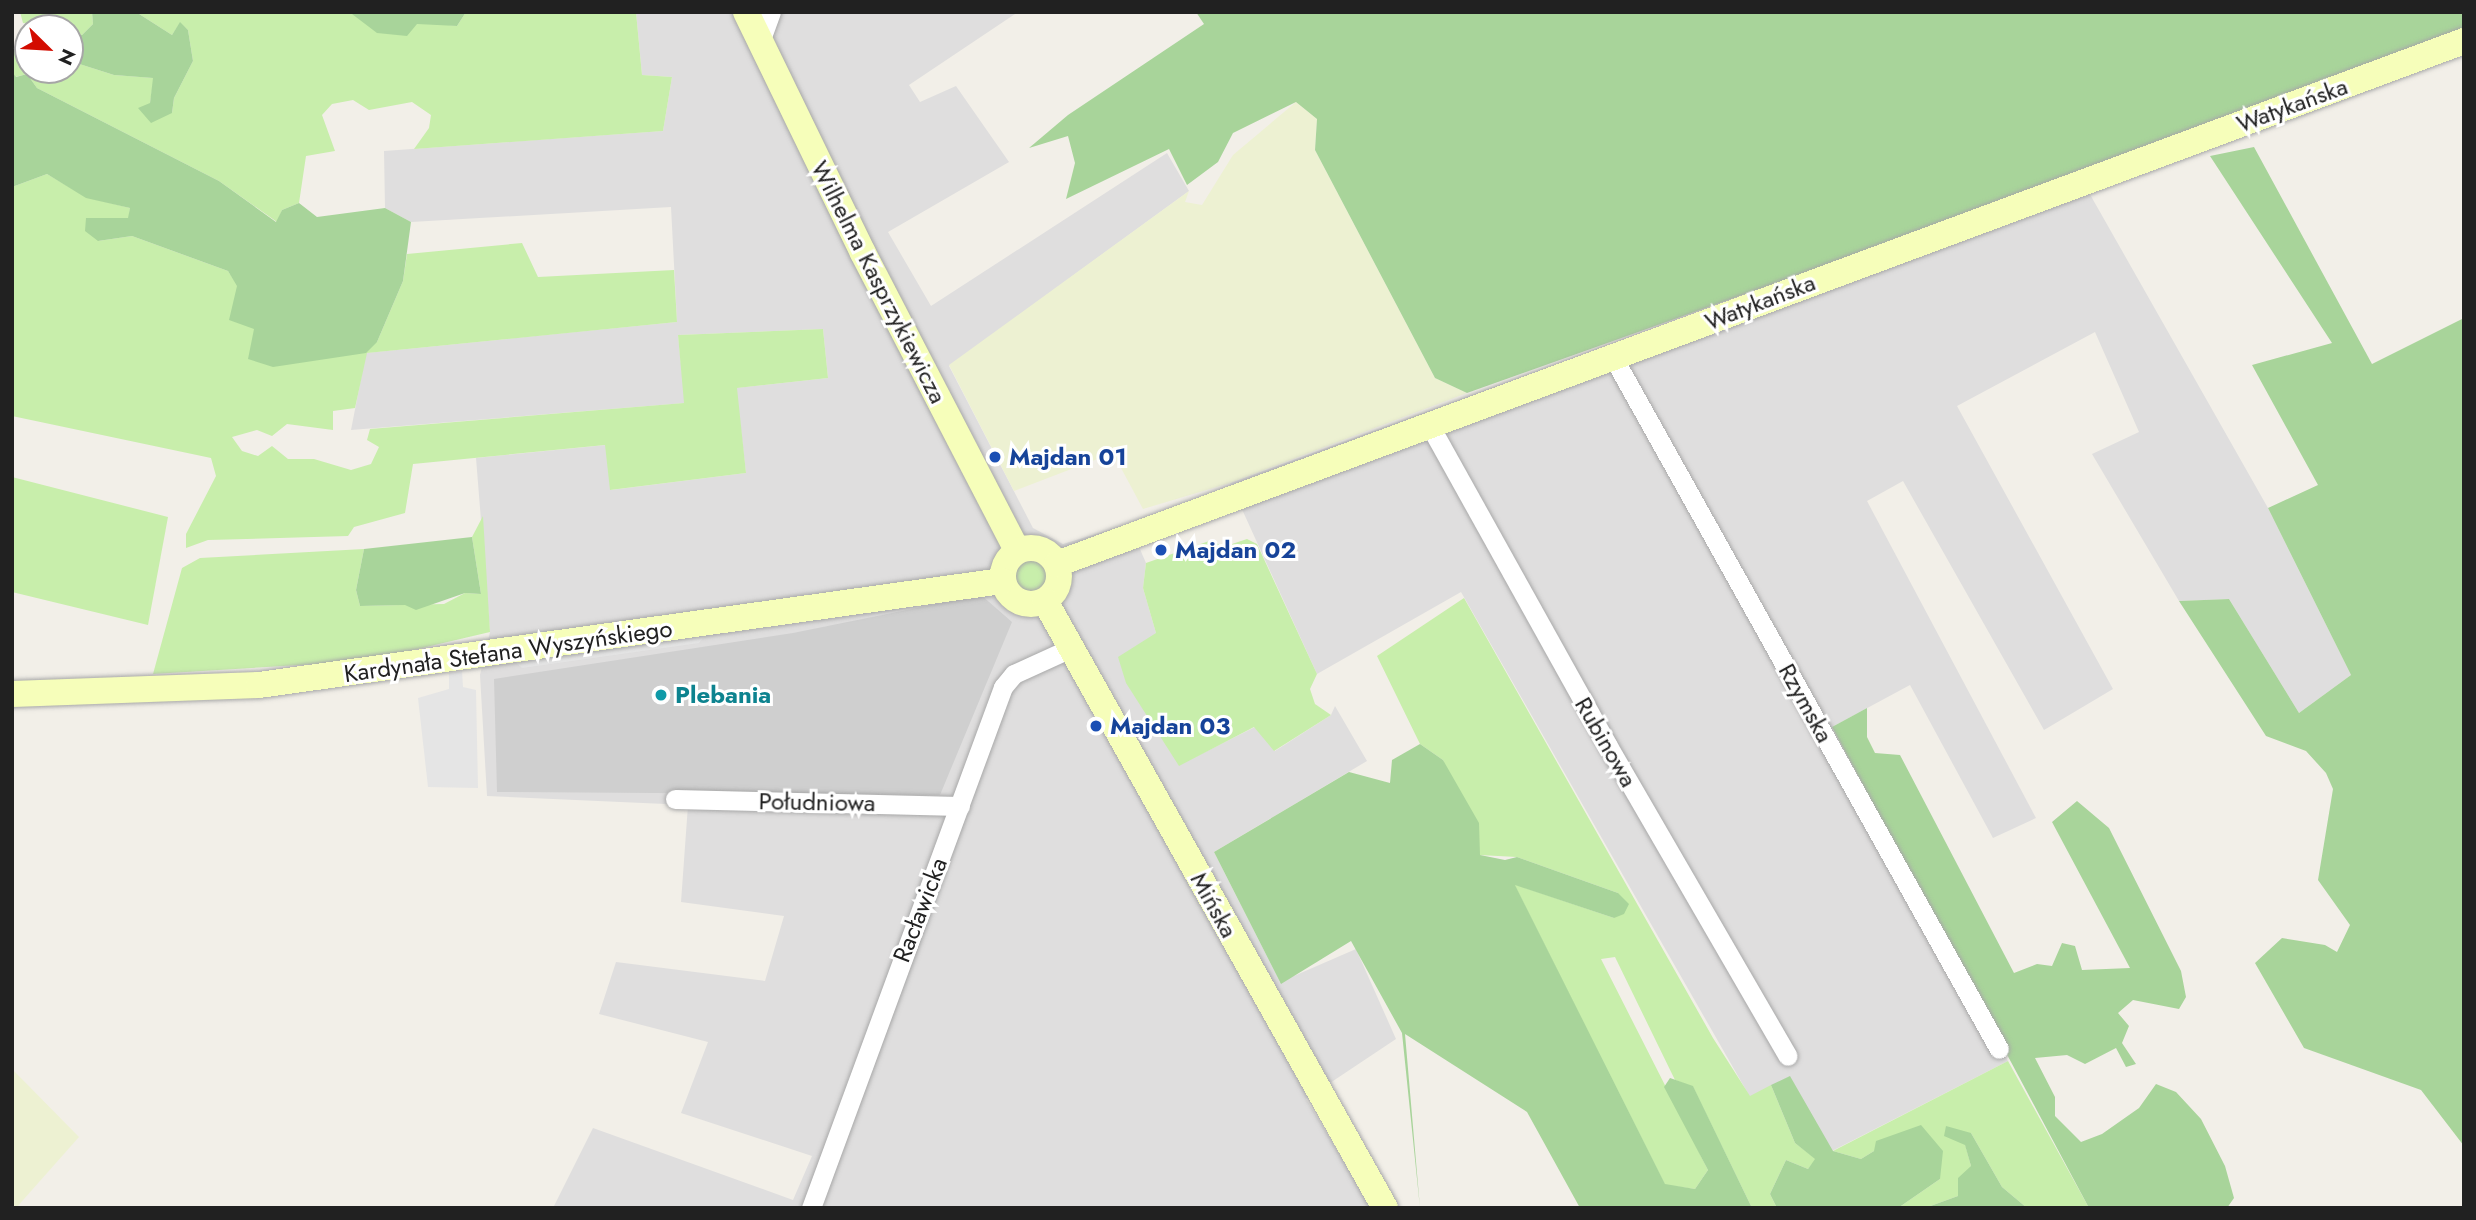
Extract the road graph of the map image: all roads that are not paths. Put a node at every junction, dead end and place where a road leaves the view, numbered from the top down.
1 (746, 12) edge
2 (771, 12) edge
3 (2464, 41) edge
4 (760, 42) junction
5 (1614, 357) junction
6 (1430, 426) junction
7 (1017, 550) junction
8 (1057, 564) junction
9 (1002, 581) junction
10 (1045, 601) junction
11 (1071, 648) junction
12 (12, 694) edge
13 (675, 799) dead end
14 (960, 806) junction
15 (1999, 1049) dead end
16 (1788, 1056) dead end
17 (811, 1208) edge
18 (1385, 1208) edge

1 - 4 street, Wilhelma Kasprzykiewicza
2 - 4 street
3 - 5 street, Watykańska
4 - 7 street, Wilhelma Kasprzykiewicza
5 - 6 street, Watykańska
5 - 15 street, Rzymska
6 - 8 street, Watykańska
6 - 16 street, Rubinowa
7 - 8 street
7 - 9 street
8 - 10 street
9 - 10 street
9 - 12 street, Kardynała Stefana Wyszyńskiego
10 - 11 street, Mińska
11 - 14 street, Racławicka
11 - 18 street, Mińska
13 - 14 street, Południowa
14 - 17 street, Racławicka

